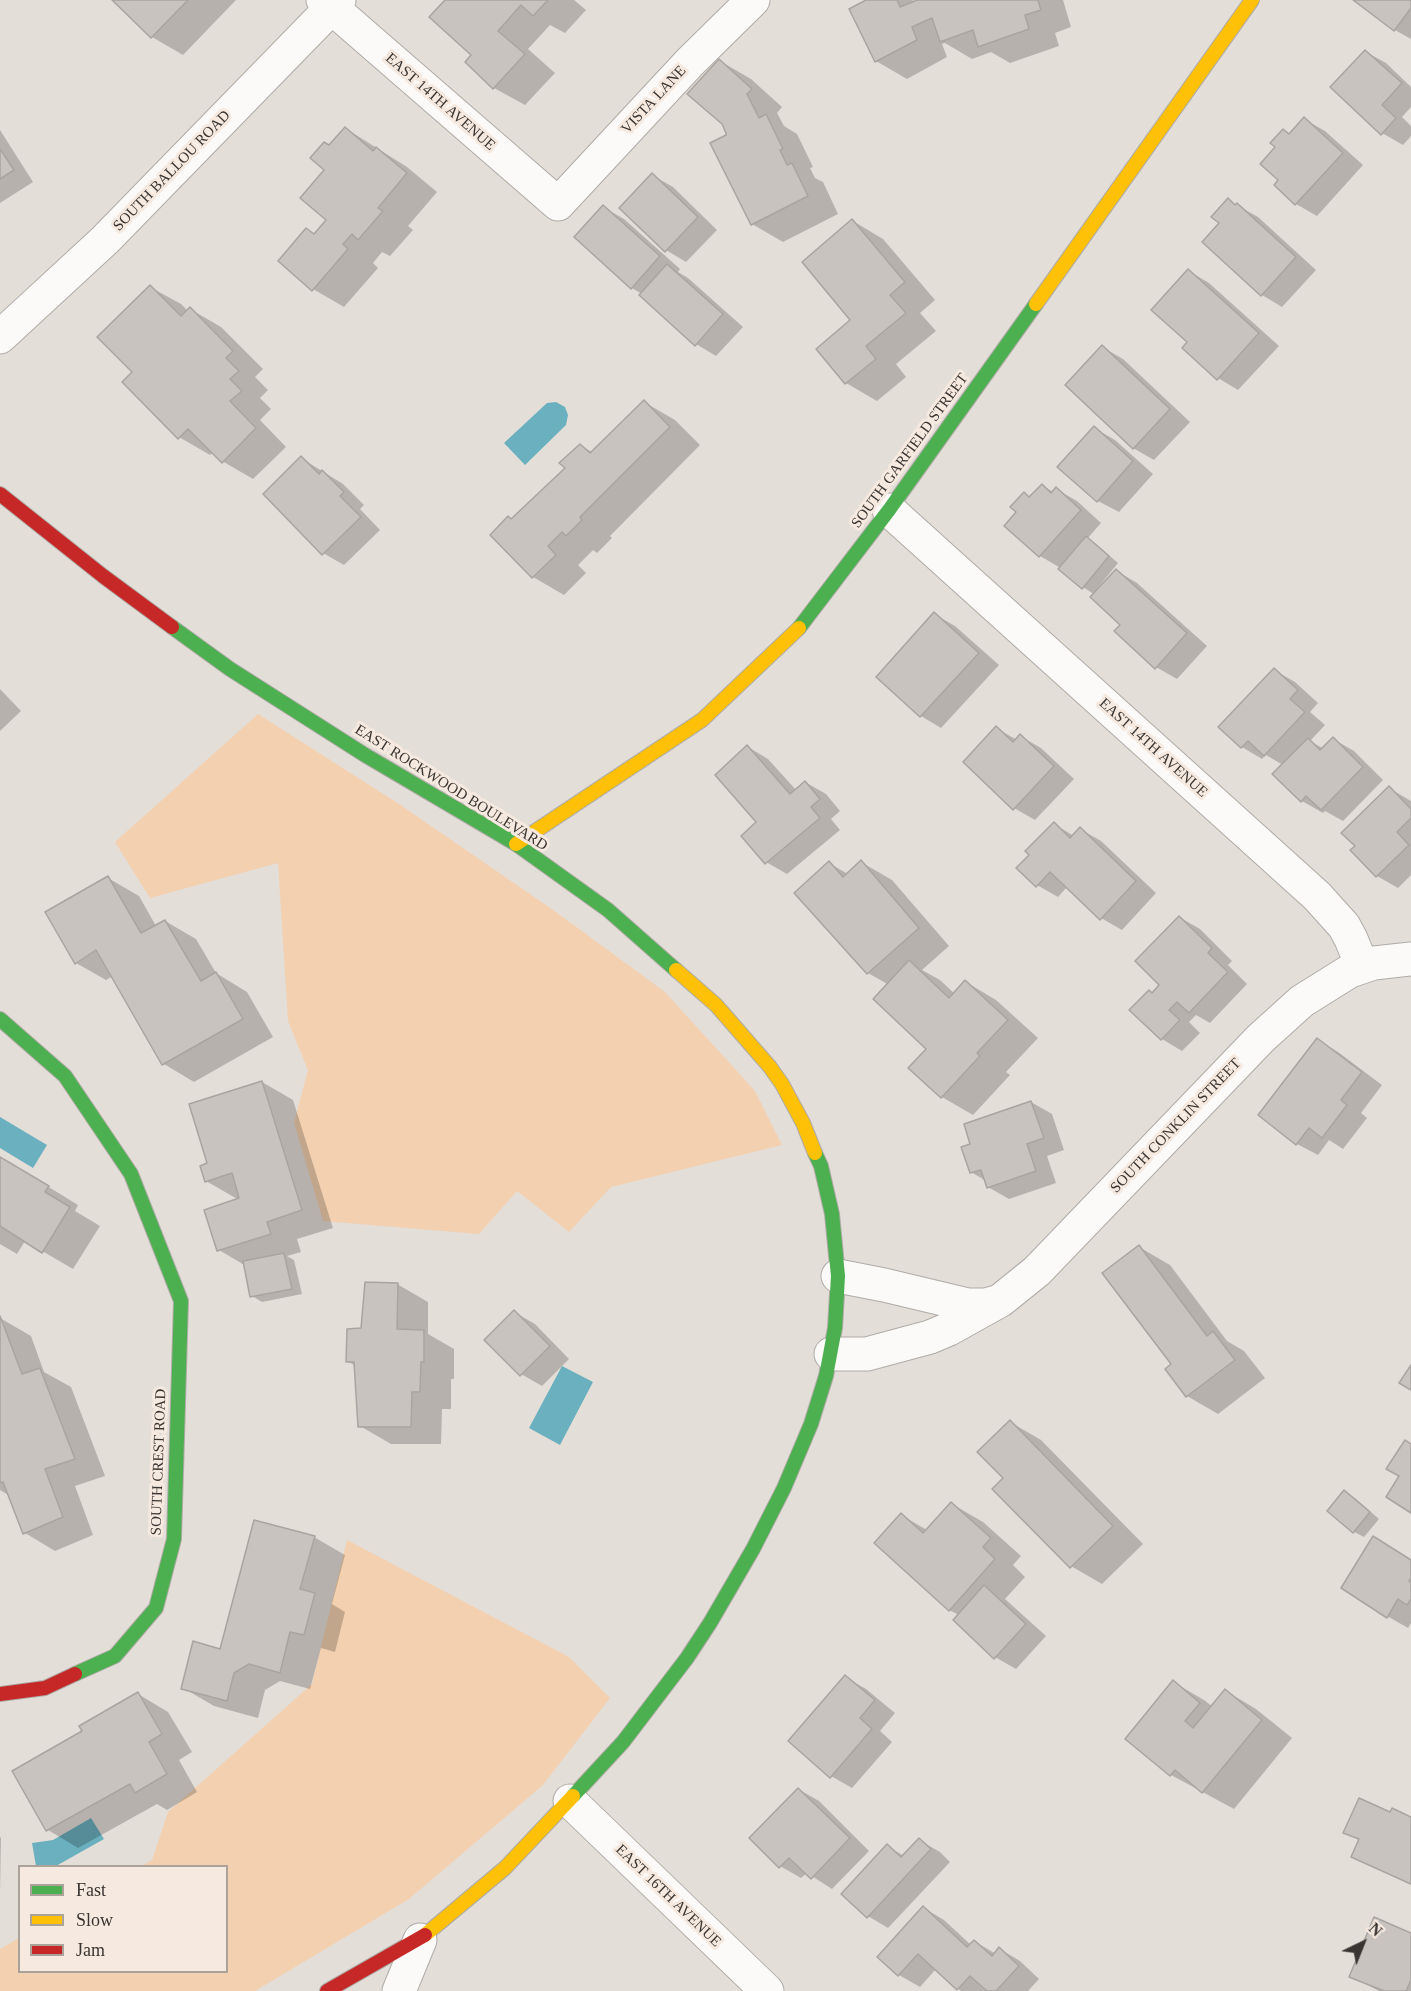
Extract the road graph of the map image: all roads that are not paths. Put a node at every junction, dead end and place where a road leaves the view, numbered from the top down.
1 (753, 0) edge
2 (1252, 0) edge
3 (331, 3) edge
4 (558, 204) joint
5 (0, 337) edge
6 (0, 494) edge
7 (889, 510) junction
8 (516, 844) junction
9 (1411, 959) edge
10 (1362, 966) junction
11 (0, 1019) edge
12 (838, 1276) junction
13 (1001, 1300) junction
14 (831, 1354) junction
15 (0, 1694) edge
16 (570, 1801) junction
17 (420, 1940) junction
18 (327, 1991) edge
19 (399, 1991) edge
20 (767, 1991) edge

1 - 4 street, VISTA LANE
2 - 7 street, SOUTH GARFIELD STREET
3 - 4 street, EAST 14TH AVENUE
3 - 5 street, SOUTH BALLOU ROAD
6 - 8 street, EAST ROCKWOOD BOULEVARD
7 - 8 street, SOUTH GARFIELD STREET
7 - 10 street, EAST 14TH AVENUE
8 - 12 street, EAST ROCKWOOD BOULEVARD
9 - 10 street
10 - 13 street, SOUTH CONKLIN STREET
11 - 15 street, SOUTH CREST ROAD
12 - 13 street, SOUTH CONKLIN STREET
12 - 14 street, EAST ROCKWOOD BOULEVARD
13 - 14 street, SOUTH CONKLIN STREET
14 - 16 street, EAST ROCKWOOD BOULEVARD
16 - 17 street, EAST ROCKWOOD BOULEVARD
16 - 20 street, EAST 16TH AVENUE
17 - 18 street, EAST ROCKWOOD BOULEVARD
17 - 19 street

